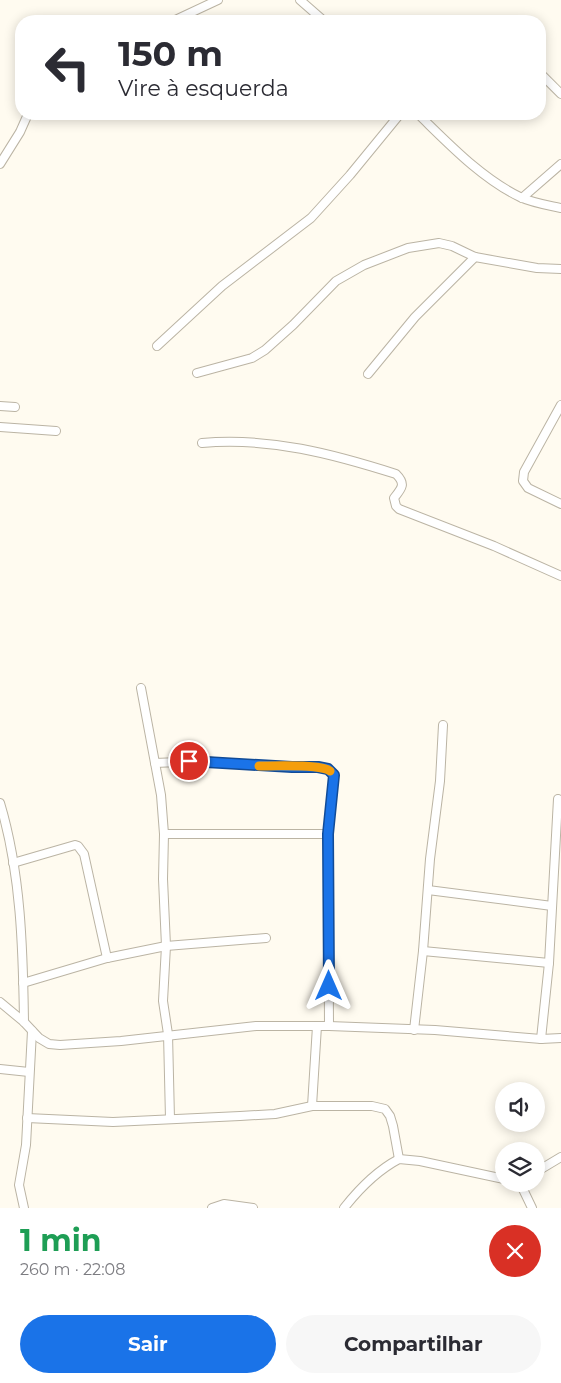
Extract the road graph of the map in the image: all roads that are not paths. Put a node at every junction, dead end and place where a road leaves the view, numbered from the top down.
1 (218, 0) edge
2 (300, 0) edge
3 (186, 15) edge
4 (317, 15) edge
5 (546, 79) edge
6 (561, 94) edge
7 (25, 120) edge
8 (395, 120) edge
9 (424, 120) edge
10 (0, 164) edge
11 (561, 164) edge
12 (522, 198) junction
13 (561, 208) edge
14 (475, 257) junction
15 (561, 269) edge
16 (157, 346) dead end
17 (197, 373) dead end
18 (368, 374) dead end
19 (561, 405) edge
20 (0, 406) edge
21 (16, 407) dead end
22 (0, 427) edge
23 (56, 430) dead end
24 (202, 443) dead end
25 (561, 504) edge
26 (561, 576) edge
27 (140, 688) dead end
28 (443, 725) dead end
29 (155, 763) junction
30 (558, 799) dead end
31 (0, 803) edge
32 (164, 834) junction
33 (328, 834) junction
34 (558, 858) edge
35 (13, 862) junction
36 (428, 890) junction
37 (552, 906) junction
38 (266, 938) dead end
39 (166, 946) junction
40 (423, 951) junction
41 (106, 958) junction
42 (549, 963) junction
43 (23, 983) junction
44 (0, 1002) edge
45 (24, 1022) junction
46 (317, 1026) junction
47 (329, 1026) junction
48 (414, 1030) junction
49 (32, 1031) junction
50 (168, 1034) junction
51 (561, 1038) edge
52 (541, 1039) junction
53 (0, 1069) edge
54 (30, 1072) junction
55 (312, 1106) junction
56 (27, 1118) junction
57 (170, 1119) junction
58 (561, 1157) edge
59 (399, 1159) junction
60 (545, 1167) edge
61 (495, 1176) edge
62 (524, 1192) edge
63 (24, 1208) edge
64 (212, 1208) edge
65 (252, 1208) edge
66 (344, 1208) edge
67 (532, 1208) edge

1 - 3 street
2 - 4 street
5 - 6 street
7 - 10 street
8 - 16 street
9 - 12 street
11 - 12 street
12 - 13 street
14 - 15 street
14 - 17 street
14 - 18 street
19 - 25 street
20 - 21 street
22 - 23 street
24 - 26 street
27 - 29 street
28 - 36 street
29 - 32 street
29 - 33 street
30 - 34 street
31 - 35 street
32 - 33 street
32 - 39 street
33 - 47 street
34 - 37 street
35 - 41 street
35 - 43 street
36 - 37 street
36 - 40 street
37 - 42 street
38 - 39 street
39 - 41 street
39 - 50 street
40 - 42 street
40 - 48 street
41 - 43 street
42 - 52 street
43 - 45 street
44 - 45 street
45 - 49 street
46 - 47 street
46 - 50 street
46 - 55 street
47 - 48 street
48 - 52 street
49 - 50 street
49 - 54 street
50 - 57 street
51 - 52 street
53 - 54 street
54 - 56 street
55 - 57 street
55 - 59 street
56 - 57 street
56 - 63 street
58 - 60 street
59 - 61 street
59 - 66 street
62 - 67 street
64 - 65 street

